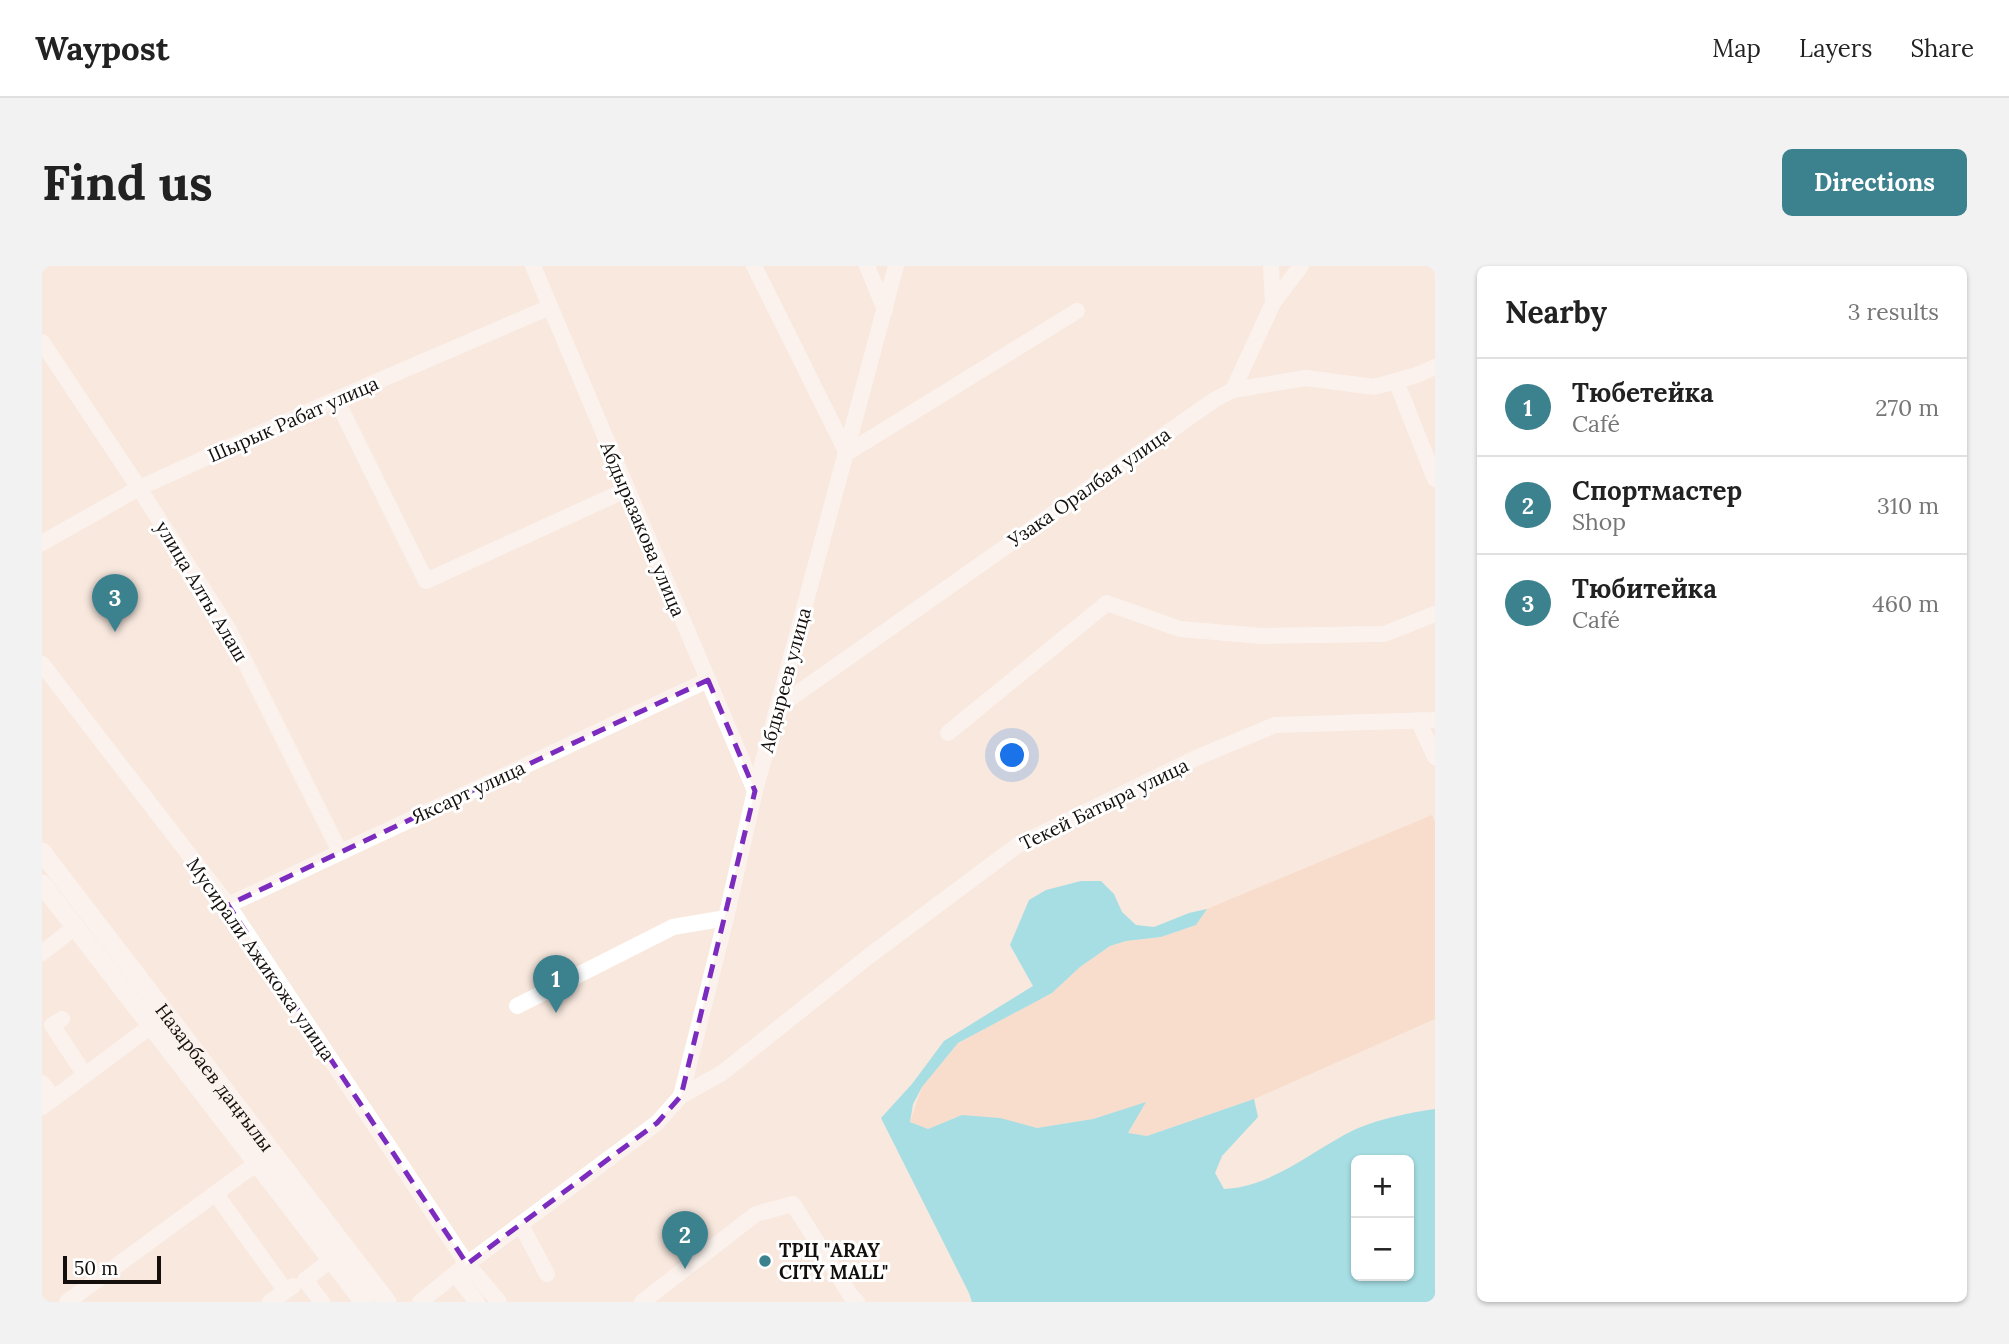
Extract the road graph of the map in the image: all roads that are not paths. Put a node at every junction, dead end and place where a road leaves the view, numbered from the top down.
1 (533, 266) edge
2 (754, 266) edge
3 (867, 266) edge
4 (896, 266) edge
5 (1271, 266) edge
6 (1301, 266) edge
7 (1273, 303) junction
8 (550, 307) junction
9 (885, 310) junction
10 (1077, 311) dead end
11 (42, 342) edge
12 (1435, 367) edge
13 (1396, 381) junction
14 (1233, 390) junction
15 (337, 399) junction
16 (847, 453) junction
17 (1435, 479) edge
18 (139, 488) junction
19 (626, 490) junction
20 (42, 543) edge
21 (1435, 614) edge
22 (42, 664) edge
23 (708, 680) junction
24 (778, 707) junction
25 (1418, 720) junction
26 (1435, 720) edge
27 (948, 733) dead end
28 (1435, 757) edge
29 (755, 792) junction
30 (42, 852) edge
31 (340, 852) junction
32 (42, 884) edge
33 (228, 905) junction
34 (726, 918) junction
35 (75, 927) junction
36 (42, 953) edge
37 (517, 1006) dead end
38 (61, 1018) dead end
39 (151, 1026) junction
40 (85, 1075) junction
41 (42, 1083) edge
42 (681, 1096) junction
43 (48, 1103) edge
44 (257, 1163) junction
45 (215, 1193) junction
46 (521, 1225) junction
47 (331, 1260) junction
48 (461, 1269) junction
49 (547, 1274) dead end
50 (305, 1280) junction
51 (285, 1290) junction
52 (67, 1302) edge
53 (270, 1302) edge
54 (322, 1302) edge
55 (364, 1302) edge
56 (387, 1302) edge
57 (420, 1302) edge
58 (477, 1302) edge
59 (499, 1302) edge
60 (642, 1302) edge
61 (857, 1302) edge

1 - 8 street, Абдыразакова улица
2 - 16 street
3 - 9 street
4 - 9 street, Абдыреев улица
5 - 7 street
6 - 7 street
7 - 14 street
8 - 15 street, Шырык Рабат улица
8 - 19 street, Абдыразакова улица
9 - 16 street, Абдыреев улица
10 - 16 street
11 - 18 street, улица Алты Алаш
12 - 13 street, Узака Оралбая улица
13 - 14 street, Узака Оралбая улица
13 - 17 street
14 - 24 street, Узака Оралбая улица
15 - 18 street, Шырык Рабат улица
15 - 19 street
16 - 24 street, Абдыреев улица
18 - 20 street, Шырык Рабат улица
18 - 31 street, улица Алты Алаш
19 - 23 street, Абдыразакова улица
21 - 27 street
22 - 33 street, Мусирали Ажикожа улица
23 - 29 street, Абдыразакова улица
23 - 31 street, Яксарт улица
24 - 29 street, Абдыреев улица
25 - 26 street, Текей Батыра улица
25 - 28 street
25 - 42 street, Текей Батыра улица
29 - 34 street, Абдыреев улица
30 - 56 main road, Назарбаев даңғылы
31 - 33 street, Яксарт улица
32 - 35 main road, Назарбаев даңғылы
33 - 48 street, Мусирали Ажикожа улица
34 - 37 street
34 - 42 street, Абдыреев улица
35 - 36 street
35 - 39 main road, Назарбаев даңғылы
38 - 40 street
39 - 40 street
39 - 44 main road, Назарбаев даңғылы
40 - 43 street
41 - 43 street
42 - 46 street
44 - 45 street
44 - 47 main road, Назарбаев даңғылы
45 - 51 street
45 - 52 street
46 - 48 street
46 - 49 street
47 - 50 street
47 - 55 main road, Назарбаев даңғылы
48 - 57 street
48 - 58 street
48 - 59 street
50 - 51 street
50 - 54 street
51 - 53 street
60 - 61 street

